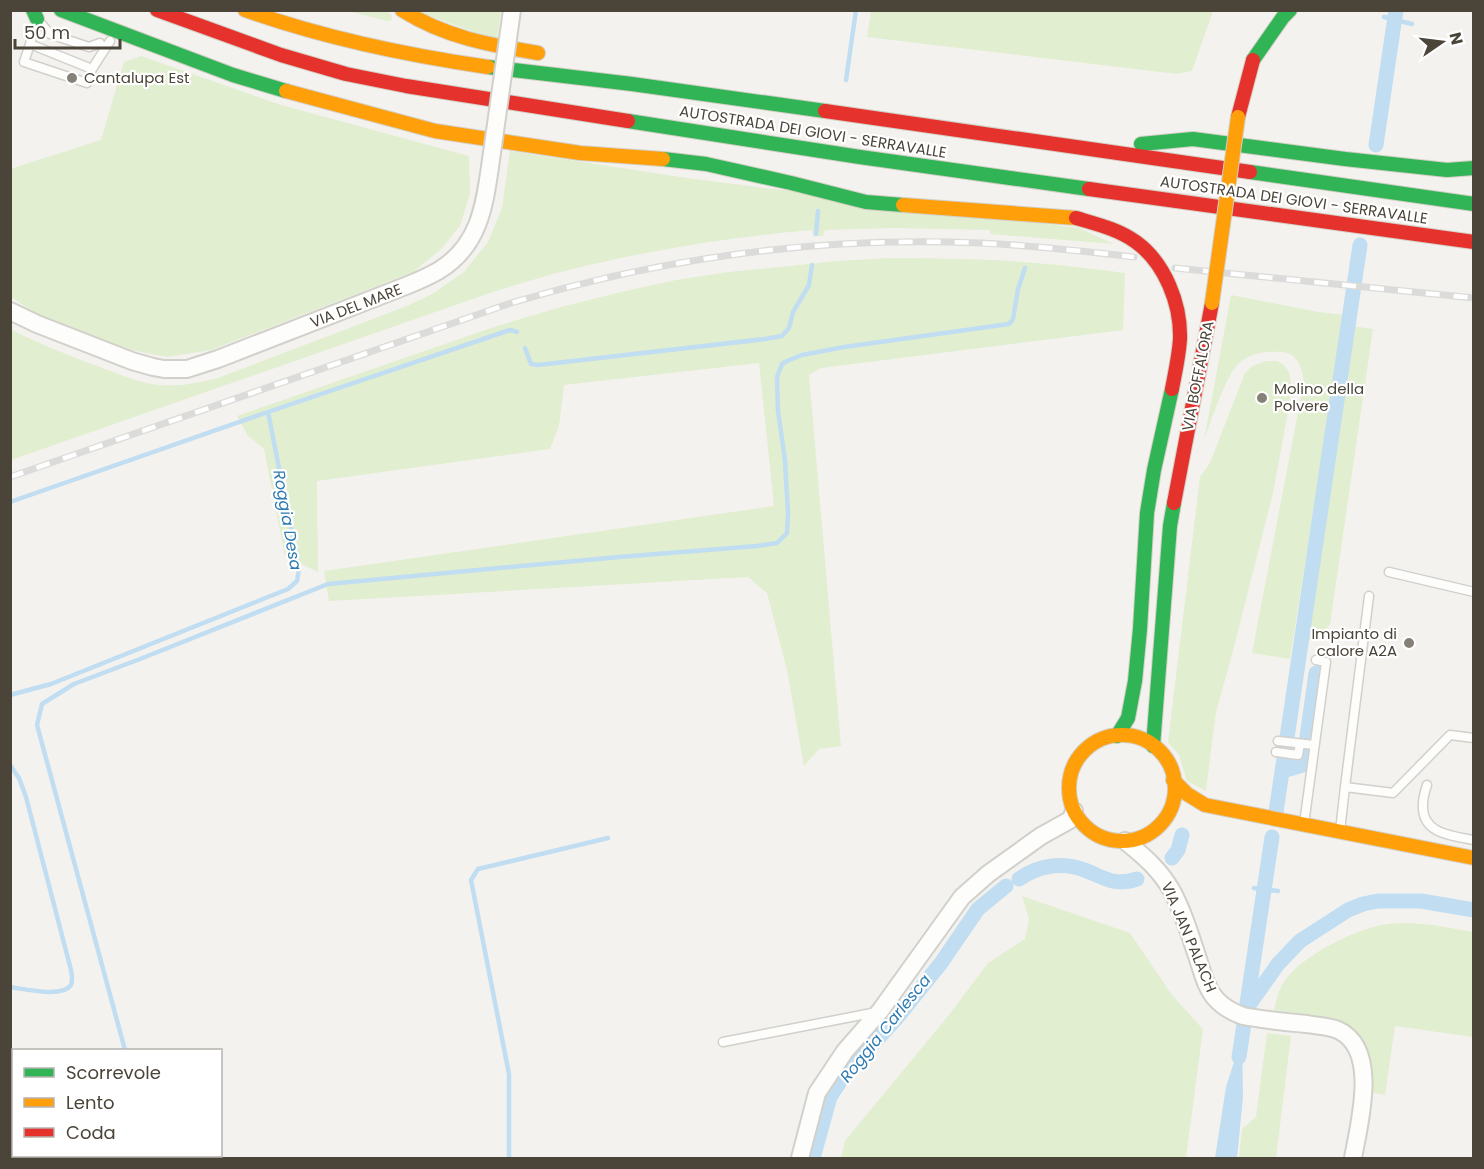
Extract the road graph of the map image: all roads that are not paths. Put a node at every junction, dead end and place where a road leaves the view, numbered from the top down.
1 (61, 10) edge
2 (157, 10) edge
3 (245, 10) edge
4 (402, 10) edge
5 (512, 10) edge
6 (1272, 10) edge
7 (1290, 10) edge
8 (35, 15) edge
9 (105, 42) junction
10 (30, 44) junction
11 (163, 49) junction
12 (555, 57) dead end
13 (1253, 60) junction
14 (599, 66) dead end
15 (92, 69) junction
16 (653, 86) junction
17 (1094, 148) junction
18 (641, 157) junction
19 (734, 157) dead end
20 (768, 157) dead end
21 (860, 157) junction
22 (1473, 168) edge
23 (1473, 204) edge
24 (1473, 242) edge
25 (10, 311) edge
26 (1389, 572) dead end
27 (1473, 592) edge
28 (1369, 596) dead end
29 (1316, 660) dead end
30 (1117, 736) junction
31 (1473, 738) edge
32 (1278, 741) dead end
33 (1300, 744) junction
34 (1314, 745) junction
35 (1153, 746) junction
36 (1276, 752) dead end
37 (1173, 780) junction
38 (1427, 785) dead end
39 (1345, 788) junction
40 (1205, 805) junction
41 (1074, 811) junction
42 (1165, 818) junction
43 (1304, 825) junction
44 (1340, 831) junction
45 (1473, 840) edge
46 (1125, 841) junction
47 (1473, 858) edge
48 (880, 1011) junction
49 (723, 1042) dead end
50 (800, 1158) edge
51 (1353, 1158) edge

1 - 11 main road
2 - 21 main road, AUTOSTRADA DEI GIOVI - SERRAVALLE
3 - 16 main road, AUTOSTRADA DEI GIOVI - SERRAVALLE
4 - 12 main road
5 - 25 street, VIA DEL MARE, bridge
6 - 13 street, VIA BOFFALORA
7 - 13 main road
8 - 9 lane
8 - 10 lane
9 - 11 main road
9 - 15 lane
10 - 15 lane
10 - 15 lane
11 - 18 main road
13 - 35 main road, VIA BOFFALORA, bridge
14 - 16 main road
16 - 17 main road, AUTOSTRADA DEI GIOVI - SERRAVALLE
17 - 22 main road
17 - 23 main road, AUTOSTRADA DEI GIOVI - SERRAVALLE
18 - 19 main road
18 - 30 main road, bridge
20 - 21 main road
21 - 24 main road, AUTOSTRADA DEI GIOVI - SERRAVALLE
26 - 27 lane
28 - 39 lane
29 - 34 lane
30 - 35 main road
30 - 41 main road
31 - 39 lane
32 - 33 lane
33 - 34 lane
33 - 36 lane
34 - 43 lane
35 - 37 main road
37 - 40 main road
37 - 42 main road
38 - 45 lane
39 - 44 lane
40 - 42 main road
40 - 43 main road
41 - 46 main road
41 - 48 street
42 - 46 main road
43 - 44 main road
44 - 47 main road
46 - 51 street, VIA JAN PALACH
48 - 49 lane
48 - 50 street

